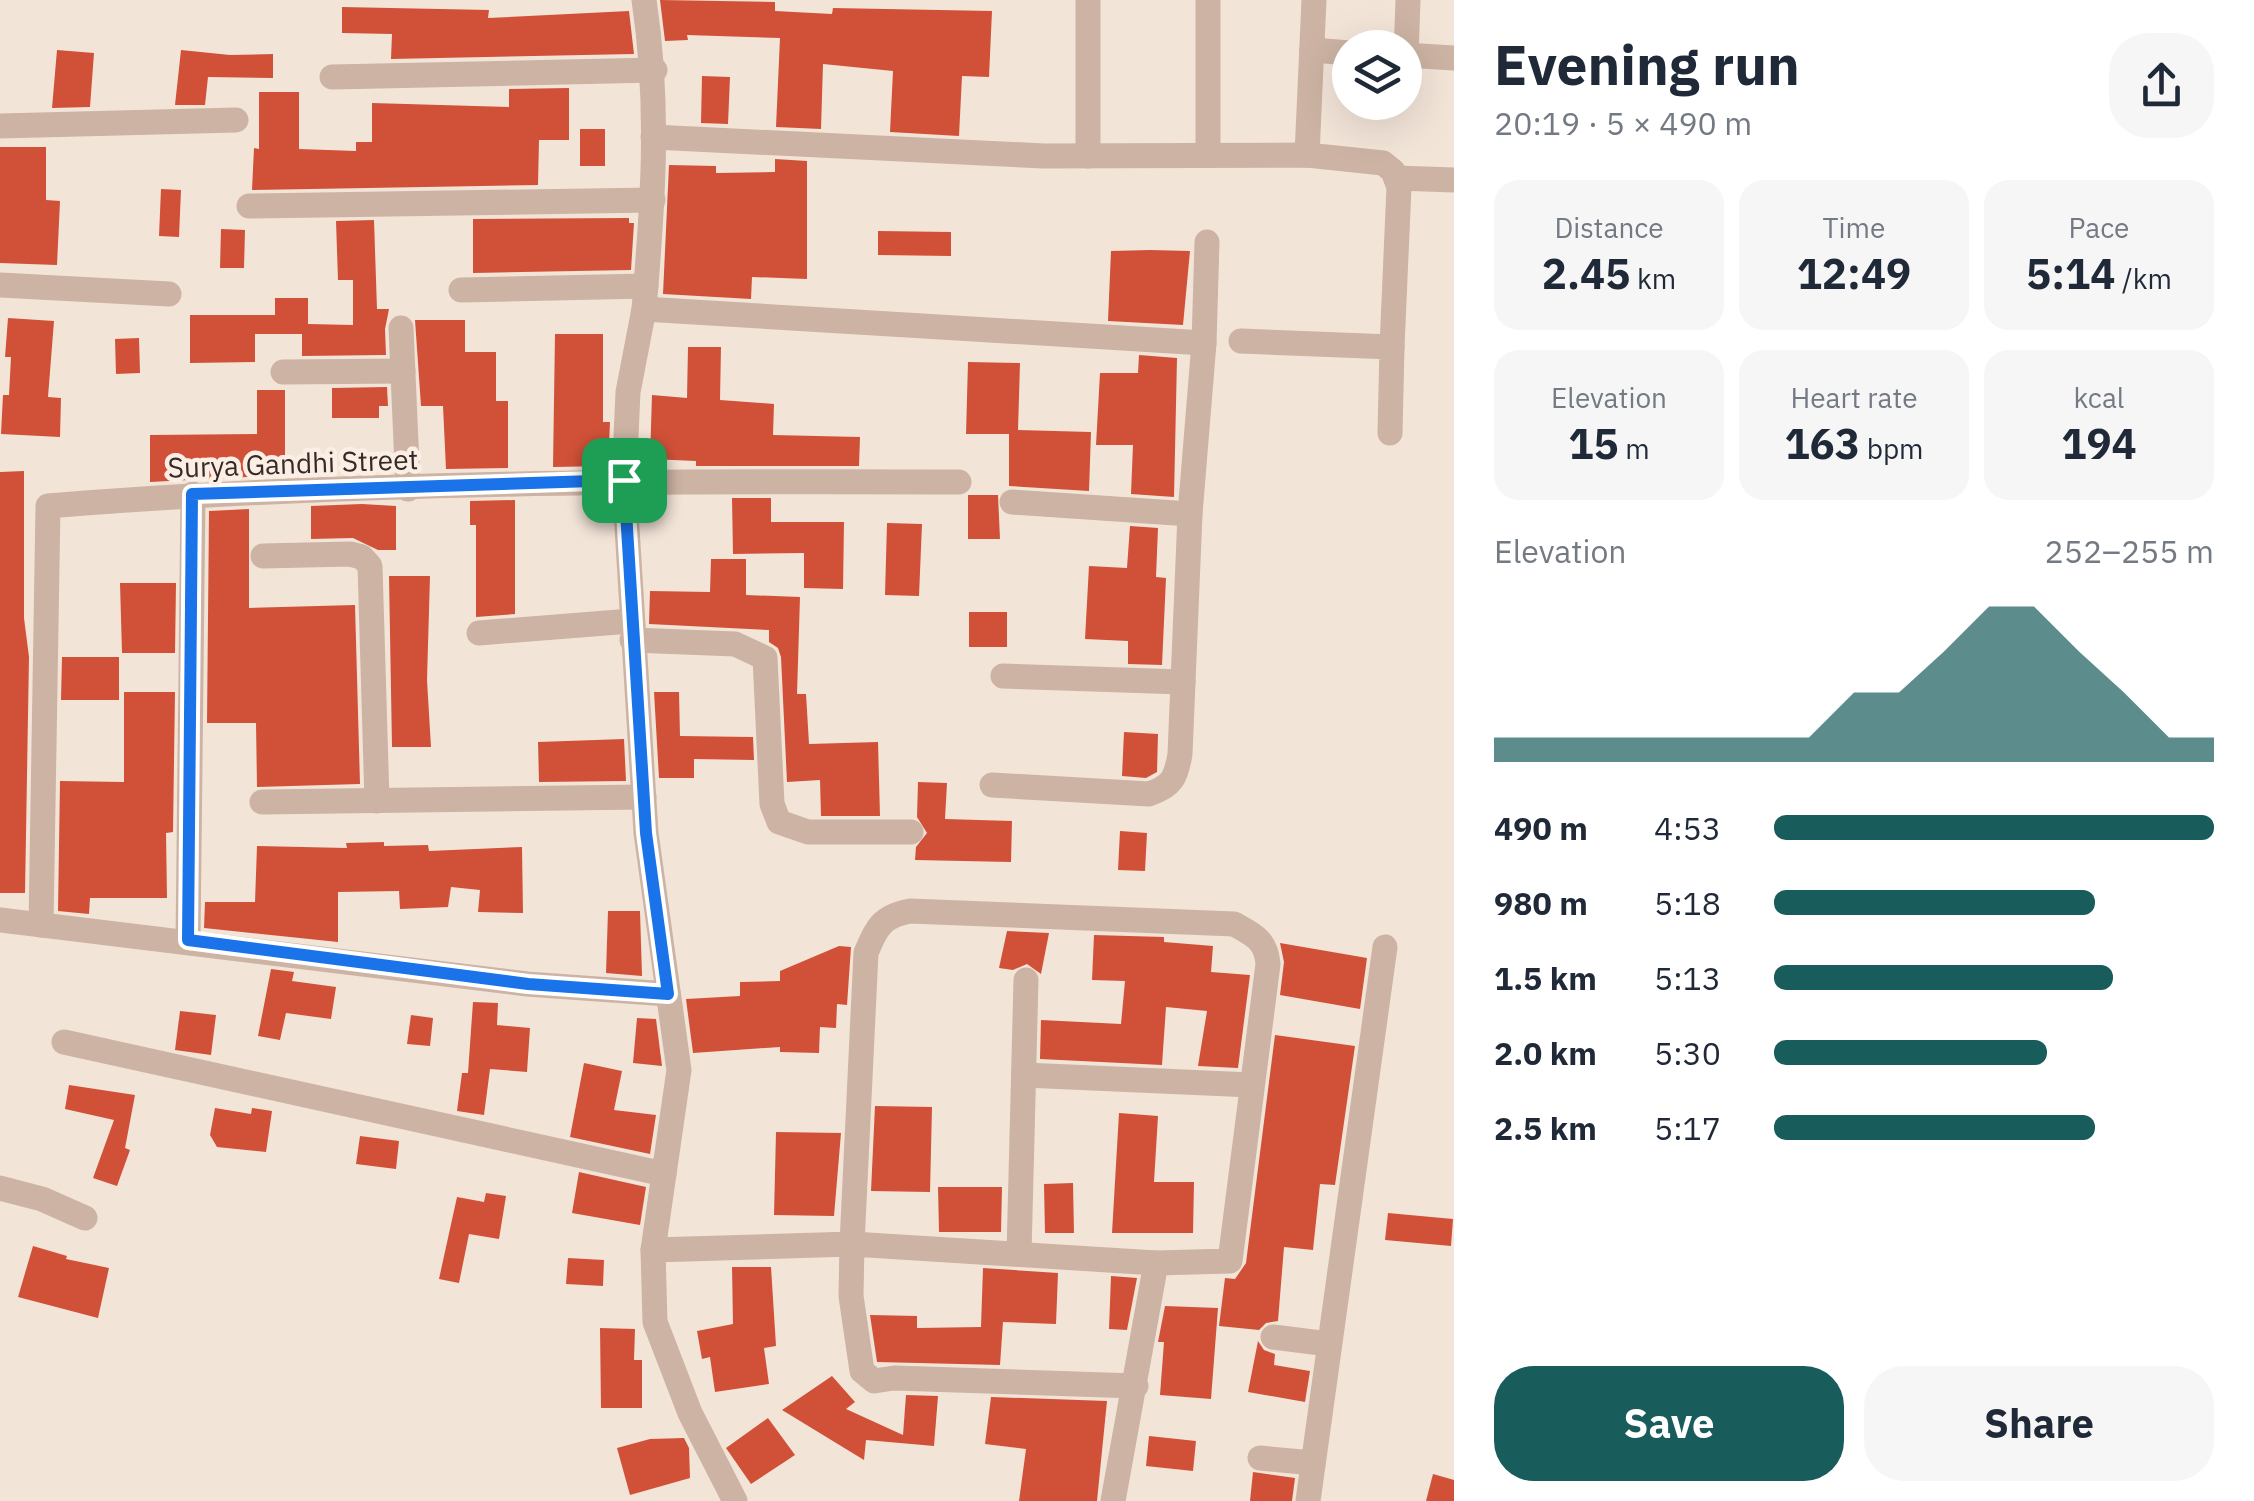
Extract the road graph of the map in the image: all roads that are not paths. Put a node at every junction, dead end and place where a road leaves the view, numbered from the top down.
1 (644, 0) edge
2 (1088, 0) edge
3 (1208, 0) edge
4 (1314, 0) edge
5 (1408, 0) edge
6 (1407, 30) edge
7 (1312, 50) junction
8 (1332, 51) edge
9 (1422, 57) edge
10 (1454, 58) edge
11 (654, 70) junction
12 (332, 77) dead end
13 (236, 120) dead end
14 (0, 126) edge
15 (653, 137) junction
16 (1208, 155) junction
17 (1308, 155) junction
18 (1088, 156) junction
19 (1396, 178) junction
20 (1454, 180) edge
21 (653, 200) junction
22 (249, 206) dead end
23 (1207, 242) dead end
24 (0, 284) edge
25 (462, 290) dead end
26 (169, 294) dead end
27 (645, 297) junction
28 (401, 328) dead end
29 (1241, 341) dead end
30 (1204, 343) junction
31 (1392, 348) junction
32 (283, 372) dead end
33 (403, 372) junction
34 (1390, 433) dead end
35 (624, 480) junction
36 (959, 482) dead end
37 (408, 489) junction
38 (192, 494) junction
39 (1012, 502) dead end
40 (1190, 514) junction
41 (264, 556) dead end
42 (631, 631) junction
43 (479, 633) dead end
44 (1003, 676) dead end
45 (1183, 682) junction
46 (992, 785) dead end
47 (644, 797) junction
48 (377, 800) junction
49 (262, 802) dead end
50 (912, 832) dead end
51 (0, 920) edge
52 (41, 926) junction
53 (188, 940) junction
54 (1384, 947) dead end
55 (1026, 980) dead end
56 (668, 994) junction
57 (64, 1042) dead end
58 (1024, 1075) junction
59 (1252, 1085) junction
60 (664, 1174) junction
61 (0, 1188) edge
62 (85, 1218) dead end
63 (852, 1244) junction
64 (653, 1250) junction
65 (1019, 1254) junction
66 (1156, 1263) junction
67 (1273, 1337) dead end
68 (1328, 1344) junction
69 (1136, 1386) junction
70 (1260, 1458) dead end
71 (1313, 1463) junction
72 (734, 1501) edge
73 (1112, 1501) edge
74 (1308, 1501) edge

1 - 11 street
2 - 18 street
3 - 16 street
4 - 7 street
5 - 6 street
7 - 8 street
7 - 17 street
9 - 10 street
11 - 12 street
11 - 15 street
13 - 14 street
15 - 18 street
15 - 21 street
16 - 17 street
16 - 18 street
17 - 19 street
19 - 20 street
19 - 31 street
21 - 22 street
21 - 27 street
23 - 30 street
24 - 26 street
25 - 27 street
27 - 30 street
27 - 35 street
28 - 33 street
29 - 31 street
30 - 40 street
31 - 34 street
32 - 33 street
33 - 37 street
35 - 36 street, Surya Gandhi Street
35 - 37 street, Surya Gandhi Street
35 - 42 street
37 - 38 street, Surya Gandhi Street
38 - 52 street, Surya Gandhi Street
38 - 53 street
39 - 40 street
40 - 45 street
41 - 48 street
42 - 43 street
42 - 47 street
42 - 50 street
44 - 45 street
45 - 46 street
47 - 48 street
47 - 56 street
48 - 49 street
51 - 52 street
52 - 53 street
53 - 56 street
54 - 68 street
55 - 58 street
56 - 60 street
57 - 60 street
58 - 59 street
58 - 65 street
59 - 63 street
59 - 66 street
60 - 64 street
61 - 62 street
63 - 64 street
63 - 65 street
63 - 69 street
64 - 72 street
65 - 66 street
66 - 69 street
67 - 68 street
68 - 71 street
69 - 73 street
70 - 71 street
71 - 74 street

